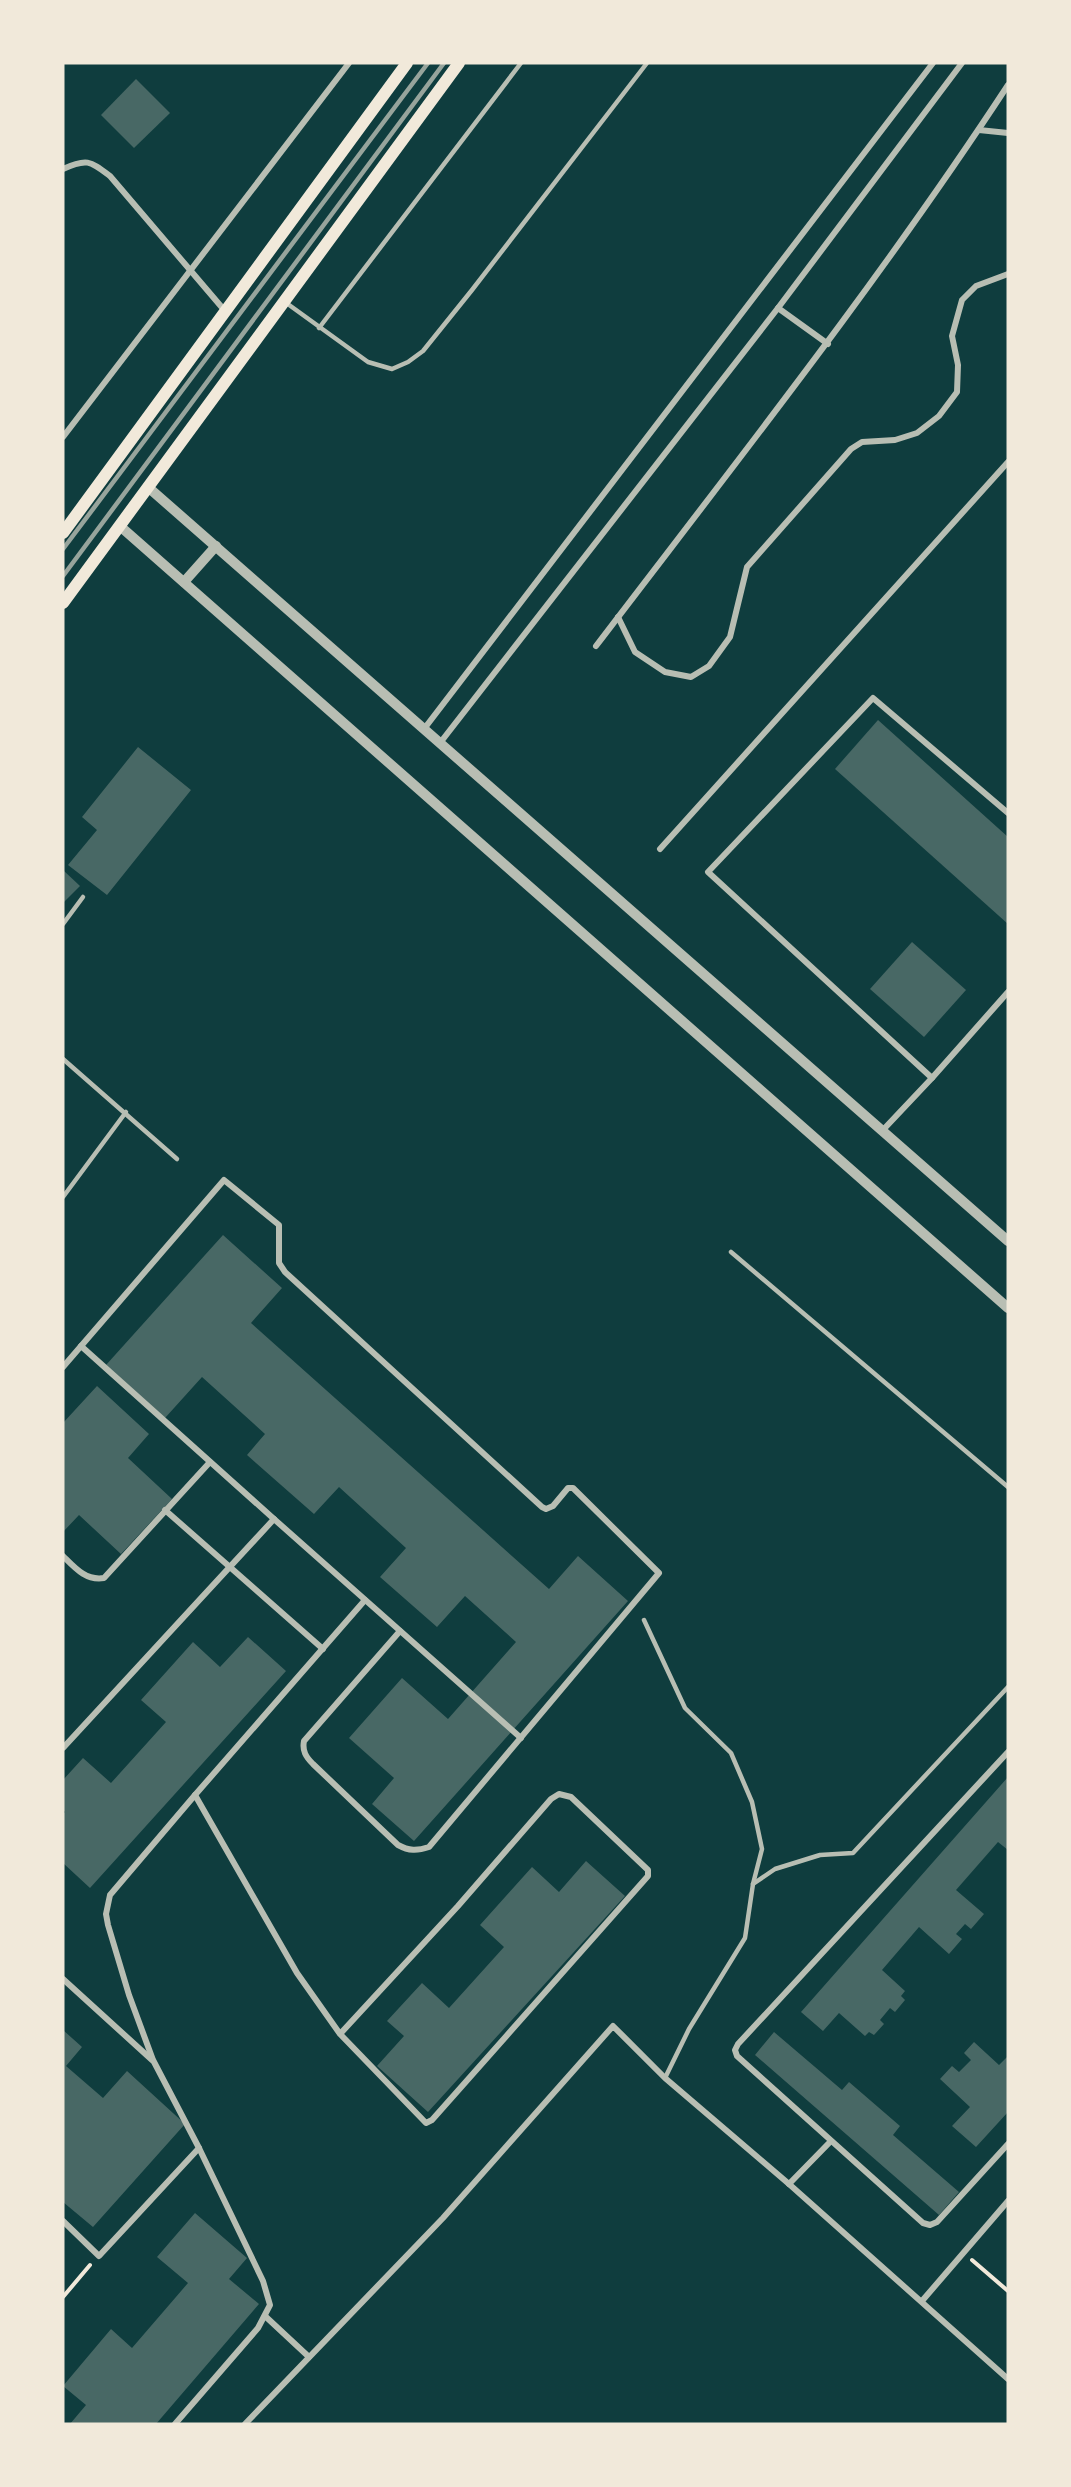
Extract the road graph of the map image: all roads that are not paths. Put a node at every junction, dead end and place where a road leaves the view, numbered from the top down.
1 (349, 63) edge
2 (406, 63) edge
3 (459, 63) edge
4 (521, 63) edge
5 (646, 63) edge
6 (933, 63) edge
7 (962, 63) edge
8 (1008, 85) edge
9 (979, 130) junction
10 (1008, 133) edge
11 (63, 170) edge
12 (190, 269) junction
13 (1008, 274) edge
14 (285, 302) junction
15 (778, 308) junction
16 (225, 311) junction
17 (319, 328) junction
18 (828, 344) junction
19 (63, 437) edge
20 (1008, 462) edge
21 (149, 488) junction
22 (121, 527) junction
23 (63, 533) edge
24 (216, 546) junction
25 (184, 582) junction
26 (63, 603) edge
27 (618, 618) junction
28 (596, 645) dead end
29 (424, 729) junction
30 (440, 743) junction
31 (1008, 813) edge
32 (660, 849) dead end
33 (83, 897) dead end
34 (63, 924) edge
35 (1008, 992) edge
36 (63, 1059) edge
37 (932, 1078) junction
38 (126, 1112) junction
39 (882, 1131) junction
40 (177, 1159) dead end
41 (63, 1197) edge
42 (1008, 1241) edge
43 (731, 1252) dead end
44 (1008, 1308) edge
45 (81, 1346) junction
46 (63, 1367) edge
47 (210, 1462) junction
48 (1008, 1487) edge
49 (165, 1510) junction
50 (274, 1519) junction
51 (63, 1556) edge
52 (230, 1567) junction
53 (365, 1600) junction
54 (644, 1620) dead end
55 (400, 1631) junction
56 (323, 1649) junction
57 (1008, 1687) edge
58 (520, 1738) junction
59 (63, 1748) edge
60 (1008, 1752) edge
61 (195, 1794) junction
62 (753, 1884) junction
63 (63, 1979) edge
64 (340, 2034) junction
65 (153, 2060) junction
66 (665, 2078) junction
67 (830, 2142) junction
68 (1008, 2144) edge
69 (199, 2148) junction
70 (789, 2184) junction
71 (1008, 2201) edge
72 (63, 2221) edge
73 (922, 2301) junction
74 (265, 2316) junction
75 (309, 2357) junction
76 (1008, 2379) edge
77 (175, 2424) edge
78 (245, 2424) edge

1 - 12 street
2 - 16 main road
3 - 14 main road
4 - 17 lane
5 - 17 lane
6 - 29 street
7 - 15 street
8 - 9 street
9 - 10 street
9 - 18 street
11 - 12 street
12 - 16 street
12 - 19 street
13 - 27 street
14 - 17 lane
14 - 21 main road
15 - 18 street
15 - 30 street
16 - 23 main road
18 - 27 street
20 - 32 street
21 - 22 main road
21 - 24 street
22 - 25 street
22 - 26 main road
24 - 25 street
24 - 29 street
25 - 44 street
27 - 28 street
29 - 30 street
30 - 39 street
31 - 37 street
33 - 34 lane
35 - 37 street
36 - 38 lane
37 - 39 street
38 - 40 lane
38 - 41 lane
39 - 42 street
43 - 48 lane
45 - 46 street
45 - 47 street
45 - 58 street
47 - 49 street
47 - 50 street
49 - 51 street
49 - 52 street
50 - 52 street
50 - 53 street
52 - 56 street
52 - 59 street
53 - 55 street
53 - 56 street
54 - 62 lane
55 - 58 street
55 - 58 street
56 - 61 street
57 - 62 lane
60 - 67 street
61 - 64 street
61 - 65 street
62 - 66 lane
63 - 65 street
64 - 64 street
65 - 69 street
66 - 70 street
66 - 75 street
67 - 68 street
67 - 70 street
69 - 72 street
69 - 74 street
70 - 73 street
71 - 73 street
73 - 76 street
74 - 75 street
74 - 77 street
75 - 78 street

